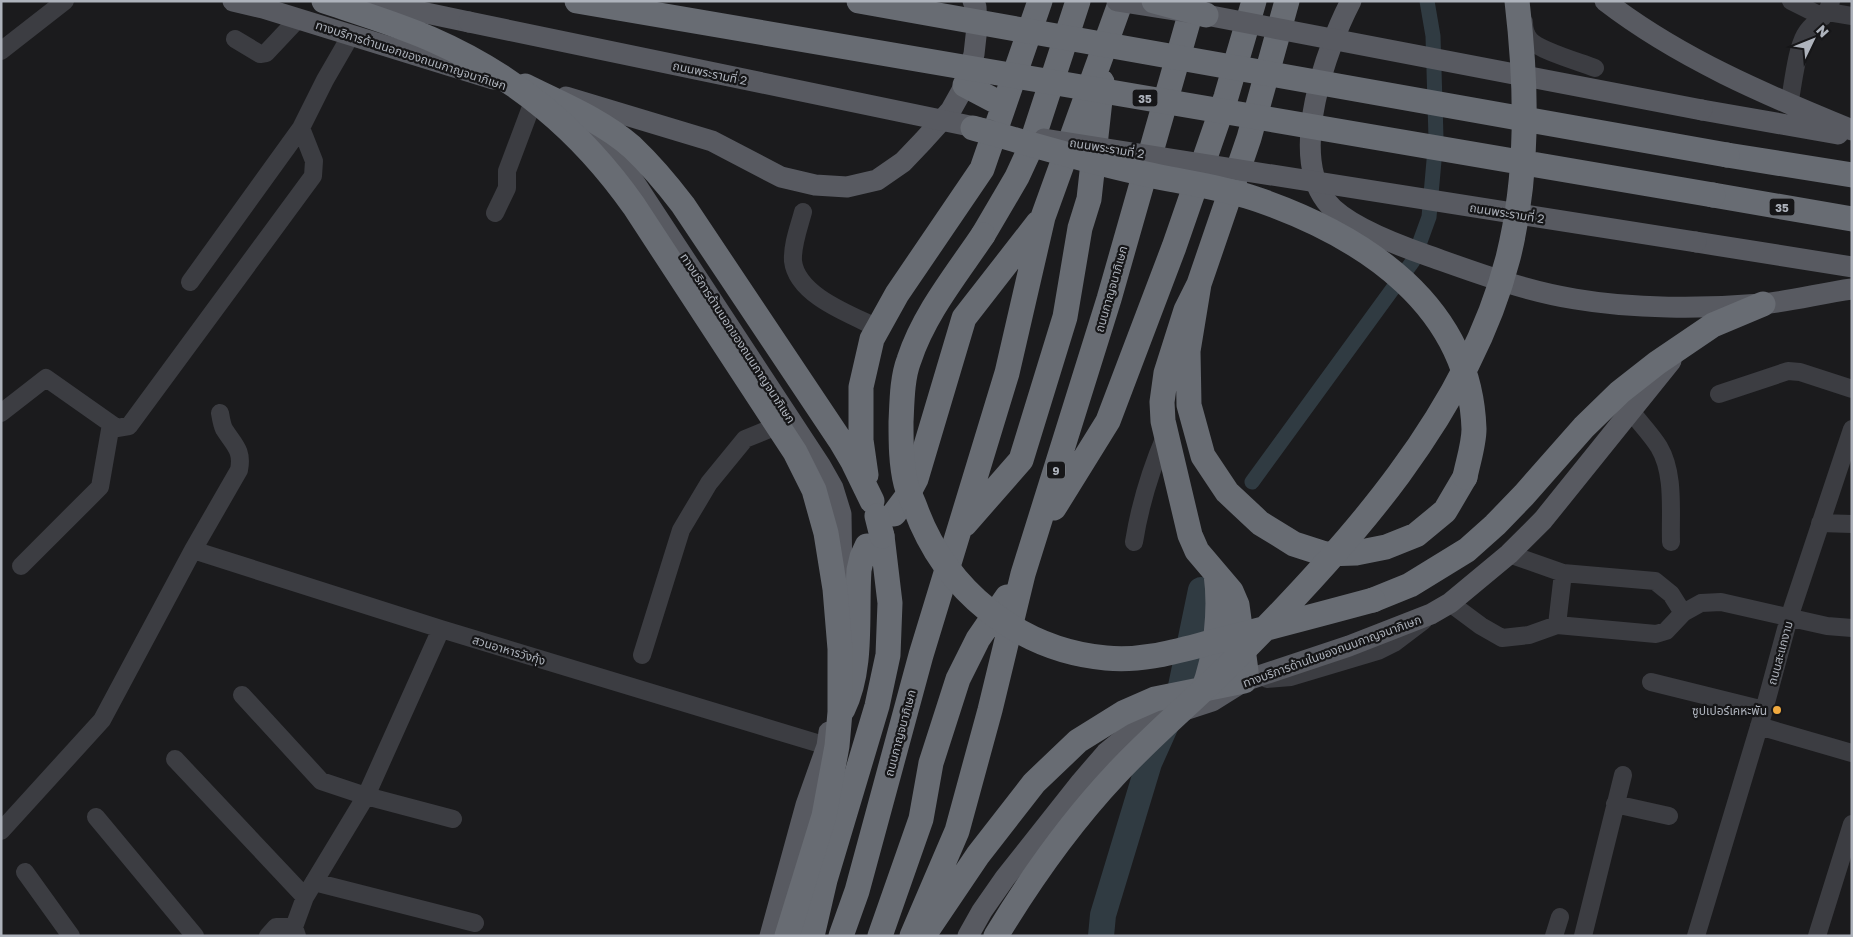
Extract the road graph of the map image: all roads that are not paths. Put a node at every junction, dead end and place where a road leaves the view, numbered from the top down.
1 (65, 1) edge
2 (233, 1) edge
3 (324, 1) edge
4 (368, 1) edge
5 (577, 1) edge
6 (858, 1) edge
7 (974, 1) edge
8 (1040, 1) edge
9 (1078, 1) edge
10 (1119, 1) edge
11 (1154, 1) edge
12 (1287, 1) edge
13 (1351, 1) edge
14 (1517, 1) edge
15 (1523, 1) edge
16 (1605, 1) edge
17 (1612, 1) edge
18 (1791, 1) edge
19 (1251, 4) edge
20 (1200, 8) edge
21 (1827, 10) edge
22 (1852, 16) edge
23 (298, 19) junction
24 (1636, 25) junction
25 (361, 38) junction
26 (1107, 38) junction
27 (235, 39) dead end
28 (1, 51) edge
29 (1595, 68) dead end
30 (501, 74) junction
31 (965, 85) junction
32 (1226, 97) junction
33 (534, 99) junction
34 (1003, 105) junction
35 (1789, 105) junction
36 (301, 128) junction
37 (973, 128) junction
38 (1852, 130) edge
39 (1852, 136) edge
40 (1249, 138) junction
41 (1852, 175) edge
42 (803, 212) dead end
43 (495, 213) dead end
44 (1043, 217) junction
45 (1852, 219) edge
46 (1852, 267) edge
47 (190, 282) dead end
48 (1199, 284) junction
49 (1842, 291) edge
50 (1852, 301) edge
51 (1763, 304) junction
52 (878, 328) junction
53 (1685, 344) junction
54 (1852, 389) edge
55 (1718, 394) dead end
56 (1630, 410) junction
57 (1, 413) edge
58 (220, 413) dead end
59 (792, 420) junction
60 (111, 424) junction
61 (1852, 429) edge
62 (1166, 434) junction
63 (879, 523) junction
64 (1820, 523) junction
65 (1852, 524) edge
66 (960, 529) junction
67 (1036, 537) junction
68 (1134, 542) dead end
69 (1671, 542) dead end
70 (193, 550) junction
71 (1509, 554) junction
72 (21, 566) dead end
73 (1564, 573) junction
74 (1023, 574) junction
75 (1224, 583) junction
76 (1450, 603) junction
77 (1683, 613) junction
78 (1789, 618) junction
79 (1557, 625) junction
80 (1852, 628) edge
81 (441, 629) junction
82 (642, 655) dead end
83 (1244, 681) junction
84 (1651, 682) dead end
85 (1204, 694) junction
86 (242, 695) dead end
87 (1762, 718) junction
88 (828, 742) junction
89 (1852, 753) edge
90 (175, 759) dead end
91 (1623, 775) dead end
92 (366, 796) junction
93 (1615, 804) junction
94 (1669, 816) dead end
95 (96, 817) dead end
96 (453, 819) dead end
97 (1852, 824) edge
98 (1, 831) edge
99 (26, 872) dead end
100 (310, 890) junction
101 (1560, 918) dead end
102 (475, 923) dead end
103 (296, 931) edge
104 (71, 936) edge
105 (195, 936) edge
106 (268, 936) edge
107 (770, 936) edge
108 (787, 936) edge
109 (812, 936) edge
110 (840, 936) edge
111 (880, 936) edge
112 (912, 936) edge
113 (923, 936) edge
114 (968, 936) edge
115 (996, 936) edge
116 (1554, 936) edge
117 (1582, 936) edge
118 (1696, 936) edge
119 (1817, 936) edge

1 - 28 street
2 - 23 main road, ทางบริการด้านนอกของถนนกาญจนาภิเษก
3 - 108 highway, bridge
4 - 37 main road, ถนนพระรามที่ 2, bridge
5 - 45 highway, 35, bridge
6 - 41 highway, bridge
7 - 31 main road
8 - 34 highway
9 - 53 highway, bridge
10 - 20 main road, bridge
10 - 26 highway, ถนนกาญจนาภิเษก
11 - 20 highway, bridge
12 - 40 highway
13 - 51 main road
14 - 115 highway, bridge
15 - 29 street
16 - 24 main road
17 - 24 main road
18 - 21 street
19 - 32 highway
20 - 39 main road, bridge
20 - 67 highway, ถนนกาญจนาภิเษก / 9
21 - 22 street
21 - 35 street
23 - 25 main road, ทางบริการด้านนอกของถนนกาญจนาภิเษก
23 - 27 street
24 - 35 main road
25 - 30 main road
25 - 33 main road, ทางบริการด้านนอกของถนนกาญจนาภิเษก
25 - 36 street
26 - 44 highway, ถนนกาญจนาภิเษก
26 - 66 highway, ถนนกาญจนาภิเษก
30 - 31 main road
30 - 63 highway
31 - 34 highway
32 - 40 highway
32 - 67 highway
33 - 43 street
33 - 59 main road, ทางบริการด้านนอกของถนนกาญจนาภิเษก
34 - 52 highway
35 - 38 main road
36 - 47 street
36 - 60 street
37 - 46 main road, ถนนพระรามที่ 2, bridge
37 - 48 highway, bridge
40 - 48 highway
42 - 52 street
44 - 63 highway
44 - 66 highway, ถนนกาญจนาภิเษก
48 - 62 highway
49 - 50 street
49 - 51 main road
51 - 53 highway
52 - 63 highway
53 - 56 main road, ทางบริการด้านในของถนนกาญจนาภิเษก
54 - 55 street
56 - 69 street
56 - 71 main road, ทางบริการด้านในของถนนกาญจนาภิเษก
57 - 60 street
58 - 70 street
59 - 82 street
59 - 88 main road, ทางบริการด้านนอกของถนนกาญจนาภิเษก
60 - 72 street
61 - 64 street, ถนนสะแกงาม
62 - 68 street
62 - 75 highway
63 - 88 highway
63 - 109 highway
64 - 65 street
64 - 78 street, ถนนสะแกงาม
66 - 110 highway, ถนนกาญจนาภิเษก
67 - 74 highway, ถนนกาญจนาภิเษก / 9
70 - 81 street, สวนอาหารวังกุ้ง
70 - 98 street
71 - 73 street
71 - 76 main road, ทางบริการด้านในของถนนกาญจนาภิเษก
73 - 77 street
73 - 79 street
74 - 111 highway, ถนนกาญจนาภิเษก / 9
74 - 112 highway, ถนนกาญจนาภิเษก / 9
75 - 83 highway
75 - 85 highway
76 - 79 street
76 - 83 main road, ทางบริการด้านในของถนนกาญจนาภิเษก
77 - 78 street
77 - 79 street
78 - 80 street
78 - 87 street, ถนนสะแกงาม
81 - 88 street, สวนอาหารวังกุ้ง
81 - 92 street
83 - 85 highway
84 - 87 street
85 - 113 highway
85 - 114 main road, bridge
86 - 92 street
87 - 89 street
87 - 118 street, ถนนสะแกงาม
88 - 107 main road, ทางบริการด้านนอกของถนนกาญจนาภิเษก
90 - 100 street
91 - 93 street
92 - 96 street
92 - 100 street
93 - 94 street
93 - 117 street
95 - 105 street
97 - 119 street
99 - 104 street
100 - 102 street
100 - 103 street
101 - 116 street
103 - 106 street

